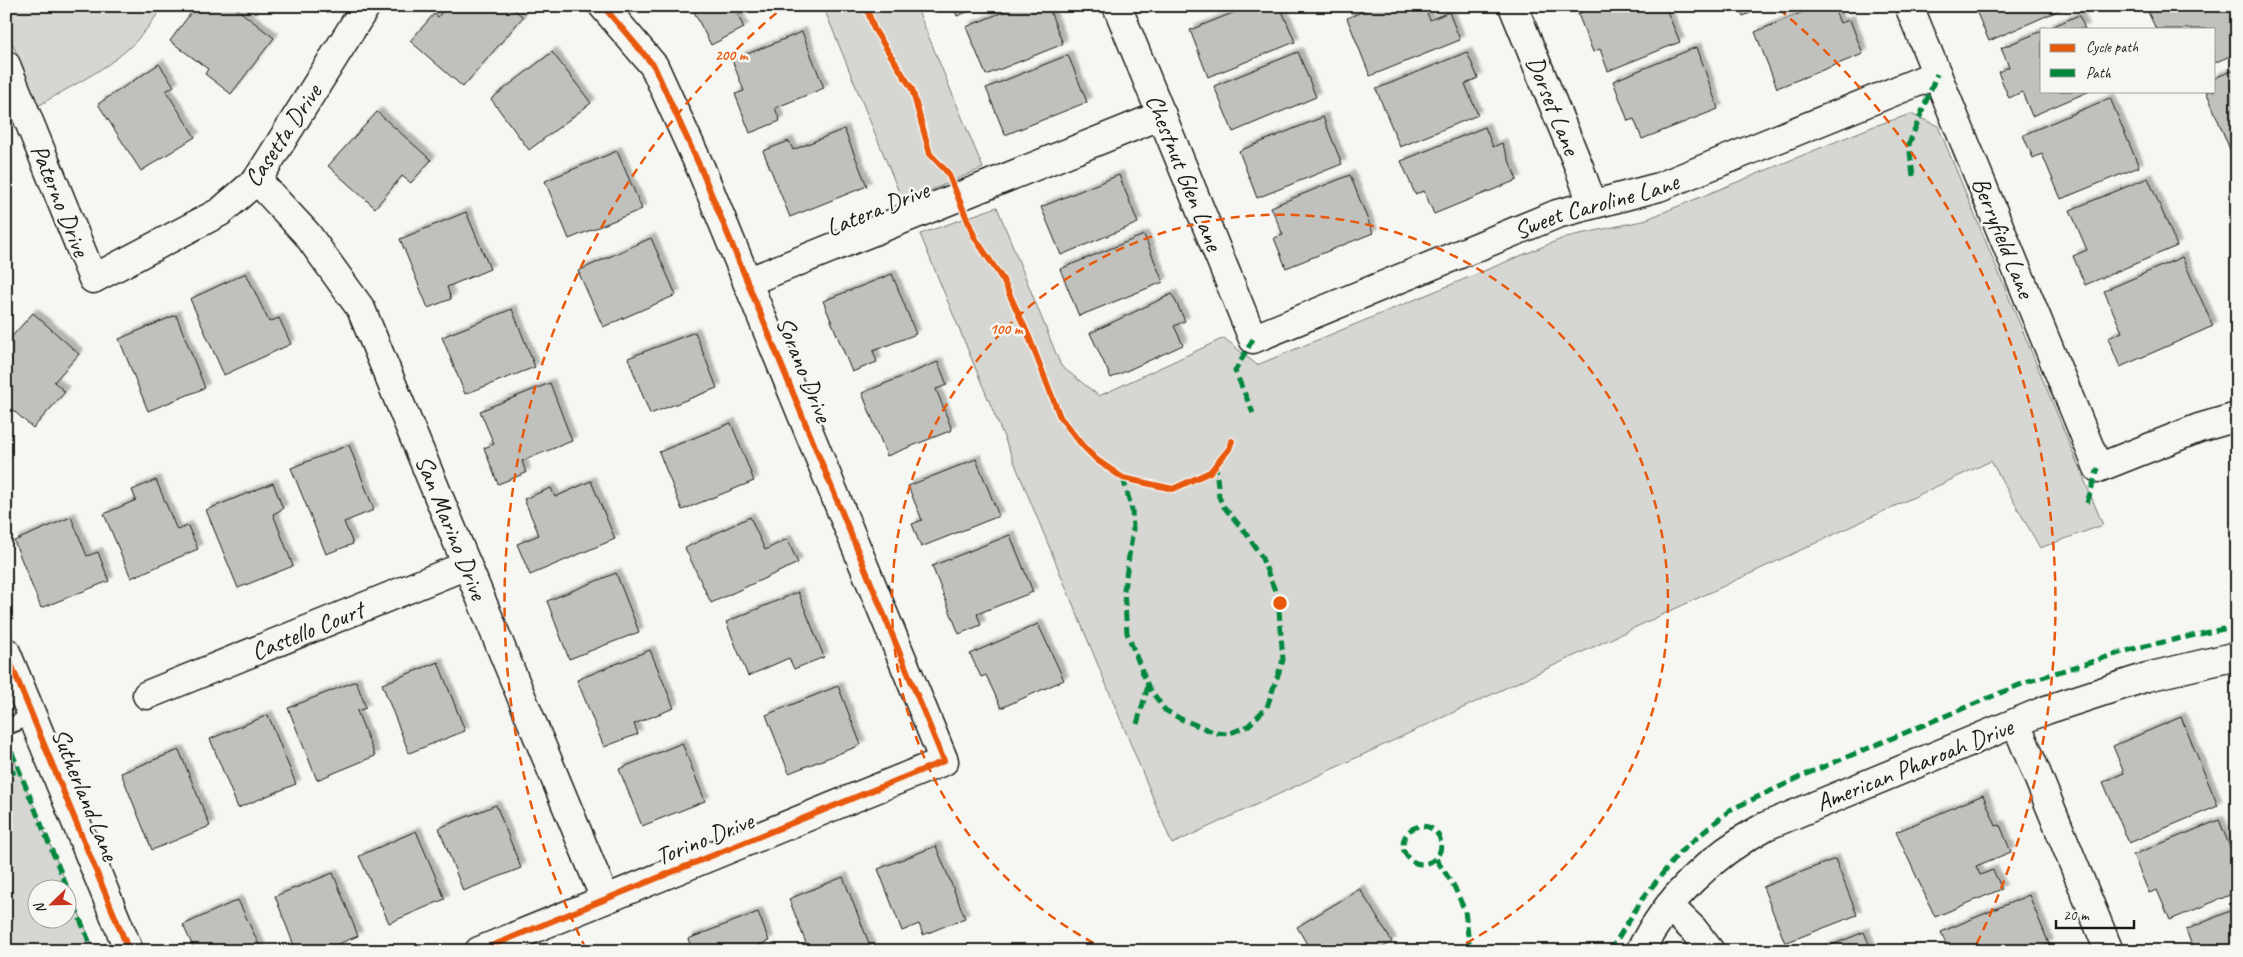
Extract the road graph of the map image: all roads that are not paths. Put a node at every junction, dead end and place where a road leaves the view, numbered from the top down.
1 (366, 6) edge
2 (603, 6) edge
3 (1117, 6) edge
4 (1513, 6) edge
5 (1910, 6) edge
6 (6, 64) edge
7 (1937, 74) junction
8 (1162, 115) junction
9 (257, 180) junction
10 (1592, 204) junction
11 (93, 279) joint
12 (747, 282) junction
13 (1253, 339) joint
14 (2237, 417) edge
15 (467, 565) junction
16 (6, 652) edge
17 (2237, 656) edge
18 (147, 695) dead end
19 (32, 716) junction
20 (2016, 722) junction
21 (6, 727) edge
22 (944, 761) joint
23 (606, 899) junction
24 (1669, 906) junction
25 (128, 951) edge
26 (479, 951) edge
27 (1640, 951) edge
28 (1710, 951) edge
29 (2109, 951) edge

1 - 9 street, Casetta Drive
2 - 12 street, Sorano Drive
3 - 8 street, Chestnut Glen Lane
4 - 10 street, Dorset Lane
5 - 7 street, Berryfield Lane
6 - 11 street, Paterno Drive
7 - 10 street, Sweet Caroline Lane
7 - 14 street, Berryfield Lane
8 - 12 street, Latera Drive
8 - 13 street, Chestnut Glen Lane
9 - 11 street, Casetta Drive
9 - 15 street, San Marino Drive
10 - 13 street, Sweet Caroline Lane
12 - 22 street, Sorano Drive
15 - 18 street, Castello Court
15 - 23 street, San Marino Drive
16 - 19 street, Sutherland Lane
17 - 20 street, American Pharoah Drive
19 - 21 lane
19 - 25 street, Sutherland Lane
20 - 24 street, American Pharoah Drive
20 - 29 street
22 - 23 street, Torino Drive
23 - 26 street, Torino Drive
24 - 27 street, American Pharoah Drive
24 - 28 street

